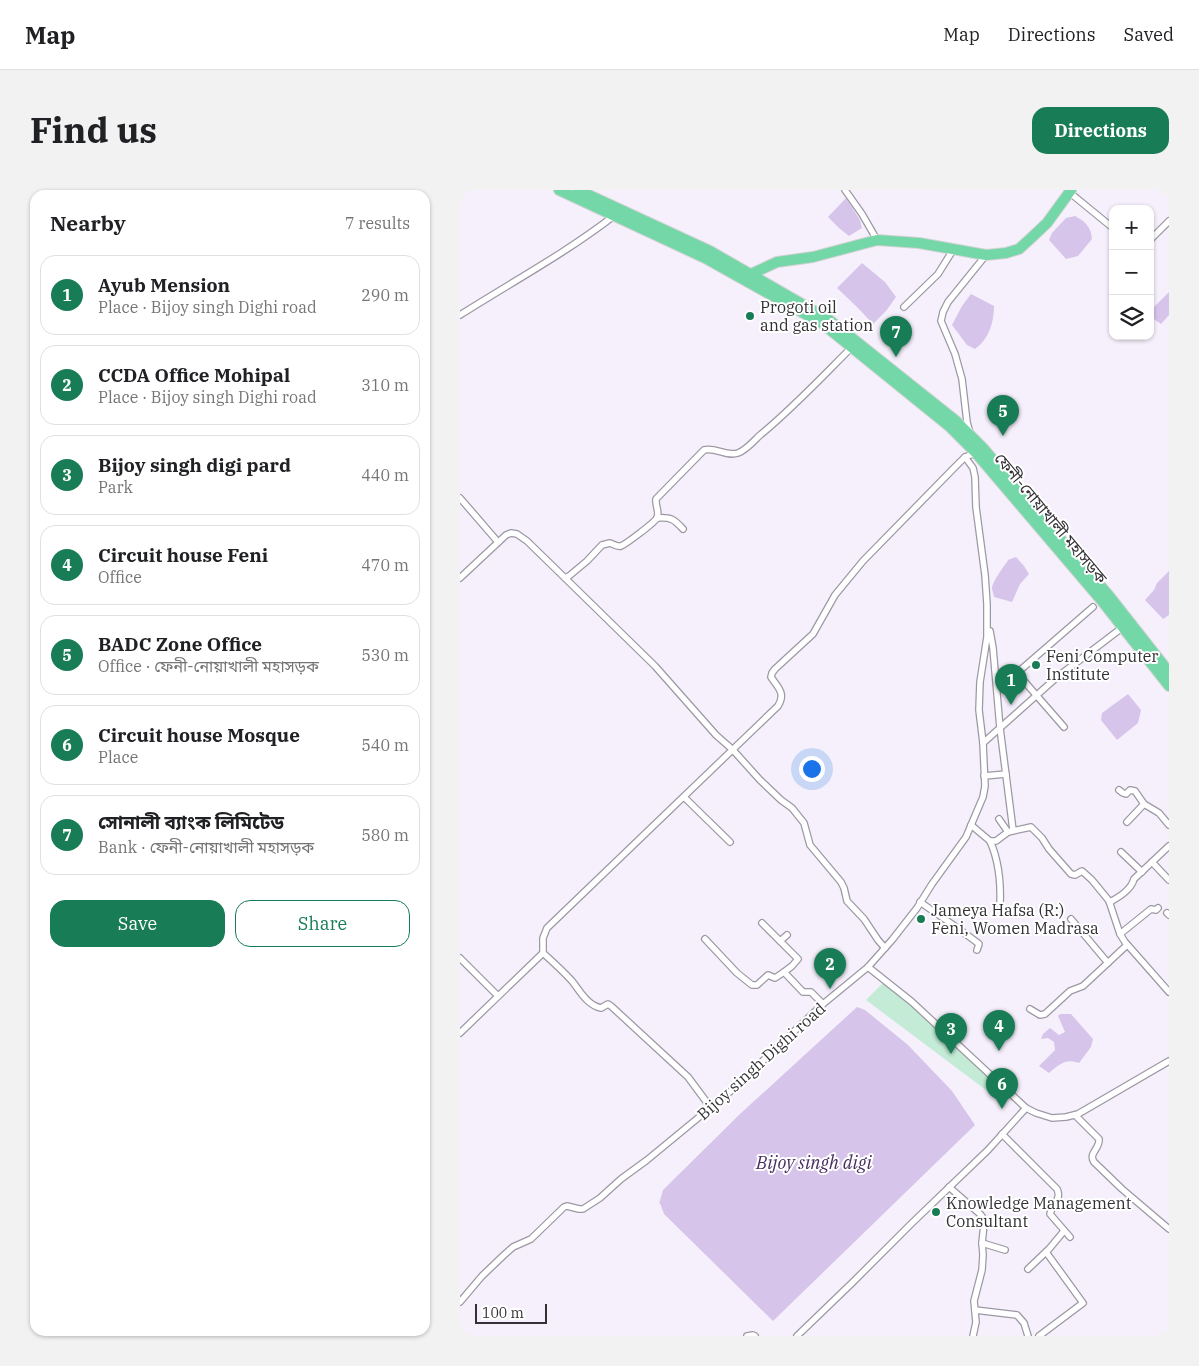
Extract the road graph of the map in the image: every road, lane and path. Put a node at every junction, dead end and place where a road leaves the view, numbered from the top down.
1 (559, 190) edge
2 (578, 190) edge
3 (844, 190) edge
4 (1070, 191) edge
5 (615, 215) junction
6 (1169, 221) edge
7 (1109, 225) edge
8 (1154, 236) edge
9 (877, 240) junction
10 (953, 250) junction
11 (986, 255) junction
12 (752, 274) junction
13 (740, 278) junction
14 (904, 307) dead end
15 (460, 315) edge
16 (851, 348) junction
17 (971, 435) junction
18 (976, 453) junction
19 (965, 457) junction
20 (460, 498) edge
21 (657, 518) junction
22 (683, 529) dead end
23 (498, 542) junction
24 (460, 578) edge
25 (565, 578) junction
26 (1093, 608) dead end
27 (990, 620) dead end
28 (1123, 627) junction
29 (1169, 672) edge
30 (1016, 673) junction
31 (1006, 681) dead end
32 (1169, 686) edge
33 (1037, 696) junction
34 (1064, 727) dead end
35 (1000, 728) junction
36 (983, 743) junction
37 (734, 750) junction
38 (1006, 774) junction
39 (984, 776) junction
40 (1120, 790) dead end
41 (684, 797) junction
42 (1144, 804) junction
43 (999, 819) dead end
44 (1127, 822) dead end
45 (1169, 825) edge
46 (971, 826) junction
47 (1011, 831) junction
48 (990, 841) junction
49 (730, 842) dead end
50 (1169, 846) edge
51 (1121, 852) dead end
52 (1152, 862) junction
53 (1142, 872) junction
54 (1169, 880) edge
55 (920, 902) junction
56 (1109, 902) junction
57 (1000, 905) dead end
58 (1158, 908) dead end
59 (1071, 919) dead end
60 (762, 924) dead end
61 (1120, 934) junction
62 (786, 935) dead end
63 (706, 939) dead end
64 (780, 941) junction
65 (1128, 945) junction
66 (885, 948) junction
67 (977, 950) dead end
68 (543, 953) junction
69 (460, 958) edge
70 (1108, 963) junction
71 (868, 967) junction
72 (784, 972) junction
73 (1169, 992) edge
74 (498, 996) junction
75 (823, 1004) junction
76 (1030, 1009) dead end
77 (460, 1033) edge
78 (1169, 1061) edge
79 (711, 1108) junction
80 (1026, 1108) junction
81 (1075, 1115) junction
82 (1002, 1134) junction
83 (949, 1187) junction
84 (1169, 1229) edge
85 (1064, 1231) junction
86 (1070, 1237) dead end
87 (982, 1243) junction
88 (1005, 1250) dead end
89 (1046, 1252) junction
90 (1028, 1268) dead end
91 (460, 1302) edge
92 (975, 1310) junction
93 (747, 1336) edge
94 (755, 1336) edge
95 (796, 1336) edge
96 (973, 1336) edge
97 (1028, 1336) edge
98 (1039, 1336) edge

1 - 5 highway, ফেনী-নোয়াখালী মহাসড়ক
2 - 12 highway, ফেনী-নোয়াখালী মহাসড়ক
3 - 9 street
4 - 7 street
4 - 11 highway
5 - 13 highway, ফেনী-নোয়াখালী মহাসড়ক
5 - 15 street
6 - 8 street
9 - 10 highway
9 - 12 highway
10 - 11 highway
10 - 14 street
11 - 17 street
12 - 13 highway
12 - 17 highway, ফেনী-নোয়াখালী মহাসড়ক
13 - 16 highway, ফেনী-নোয়াখালী মহাসড়ক
16 - 18 highway, ফেনী-নোয়াখালী মহাসড়ক
16 - 21 street
17 - 18 street
17 - 29 highway, ফেনী-নোয়াখালী মহাসড়ক
18 - 19 street
18 - 28 highway, ফেনী-নোয়াখালী মহাসড়ক
19 - 36 street, Bijoy singh Dighi road
19 - 37 street
20 - 23 street
21 - 22 street
21 - 25 street
23 - 24 street
23 - 25 street
25 - 37 street
26 - 30 street
27 - 35 street
28 - 32 highway, ফেনী-নোয়াখালী মহাসড়ক
28 - 33 street
30 - 31 street
30 - 33 street
33 - 34 street
33 - 35 street
35 - 36 street
35 - 38 street
36 - 39 street, Bijoy singh Dighi road
37 - 41 street
37 - 66 street
38 - 39 street
38 - 47 street
39 - 46 street, Bijoy singh Dighi road
40 - 42 street
41 - 49 street
41 - 68 street
42 - 44 street
42 - 45 street
43 - 47 street
46 - 48 street
46 - 55 street, Bijoy singh Dighi road
47 - 48 street
47 - 56 street
48 - 57 street
50 - 52 street
51 - 53 street
52 - 53 street
52 - 54 street
53 - 56 street
55 - 66 street, Bijoy singh Dighi road
55 - 67 street
56 - 61 street
58 - 61 street
59 - 70 street
60 - 64 street
61 - 65 street
62 - 64 street
63 - 72 street
64 - 72 street
65 - 70 street
65 - 73 street
66 - 71 street, Bijoy singh Dighi road
68 - 74 street
68 - 79 street
69 - 74 street
70 - 76 street
71 - 75 street, Bijoy singh Dighi road
71 - 80 street
72 - 75 street
74 - 77 street
75 - 79 street, Bijoy singh Dighi road
78 - 81 street
79 - 91 street, Bijoy singh Dighi road
80 - 81 street
80 - 82 street
81 - 84 street
82 - 83 street
82 - 85 street
83 - 87 street
83 - 95 street
85 - 86 street
85 - 89 street
87 - 88 street
87 - 92 street
89 - 90 street
89 - 98 street
92 - 96 street
92 - 97 street
93 - 94 street

